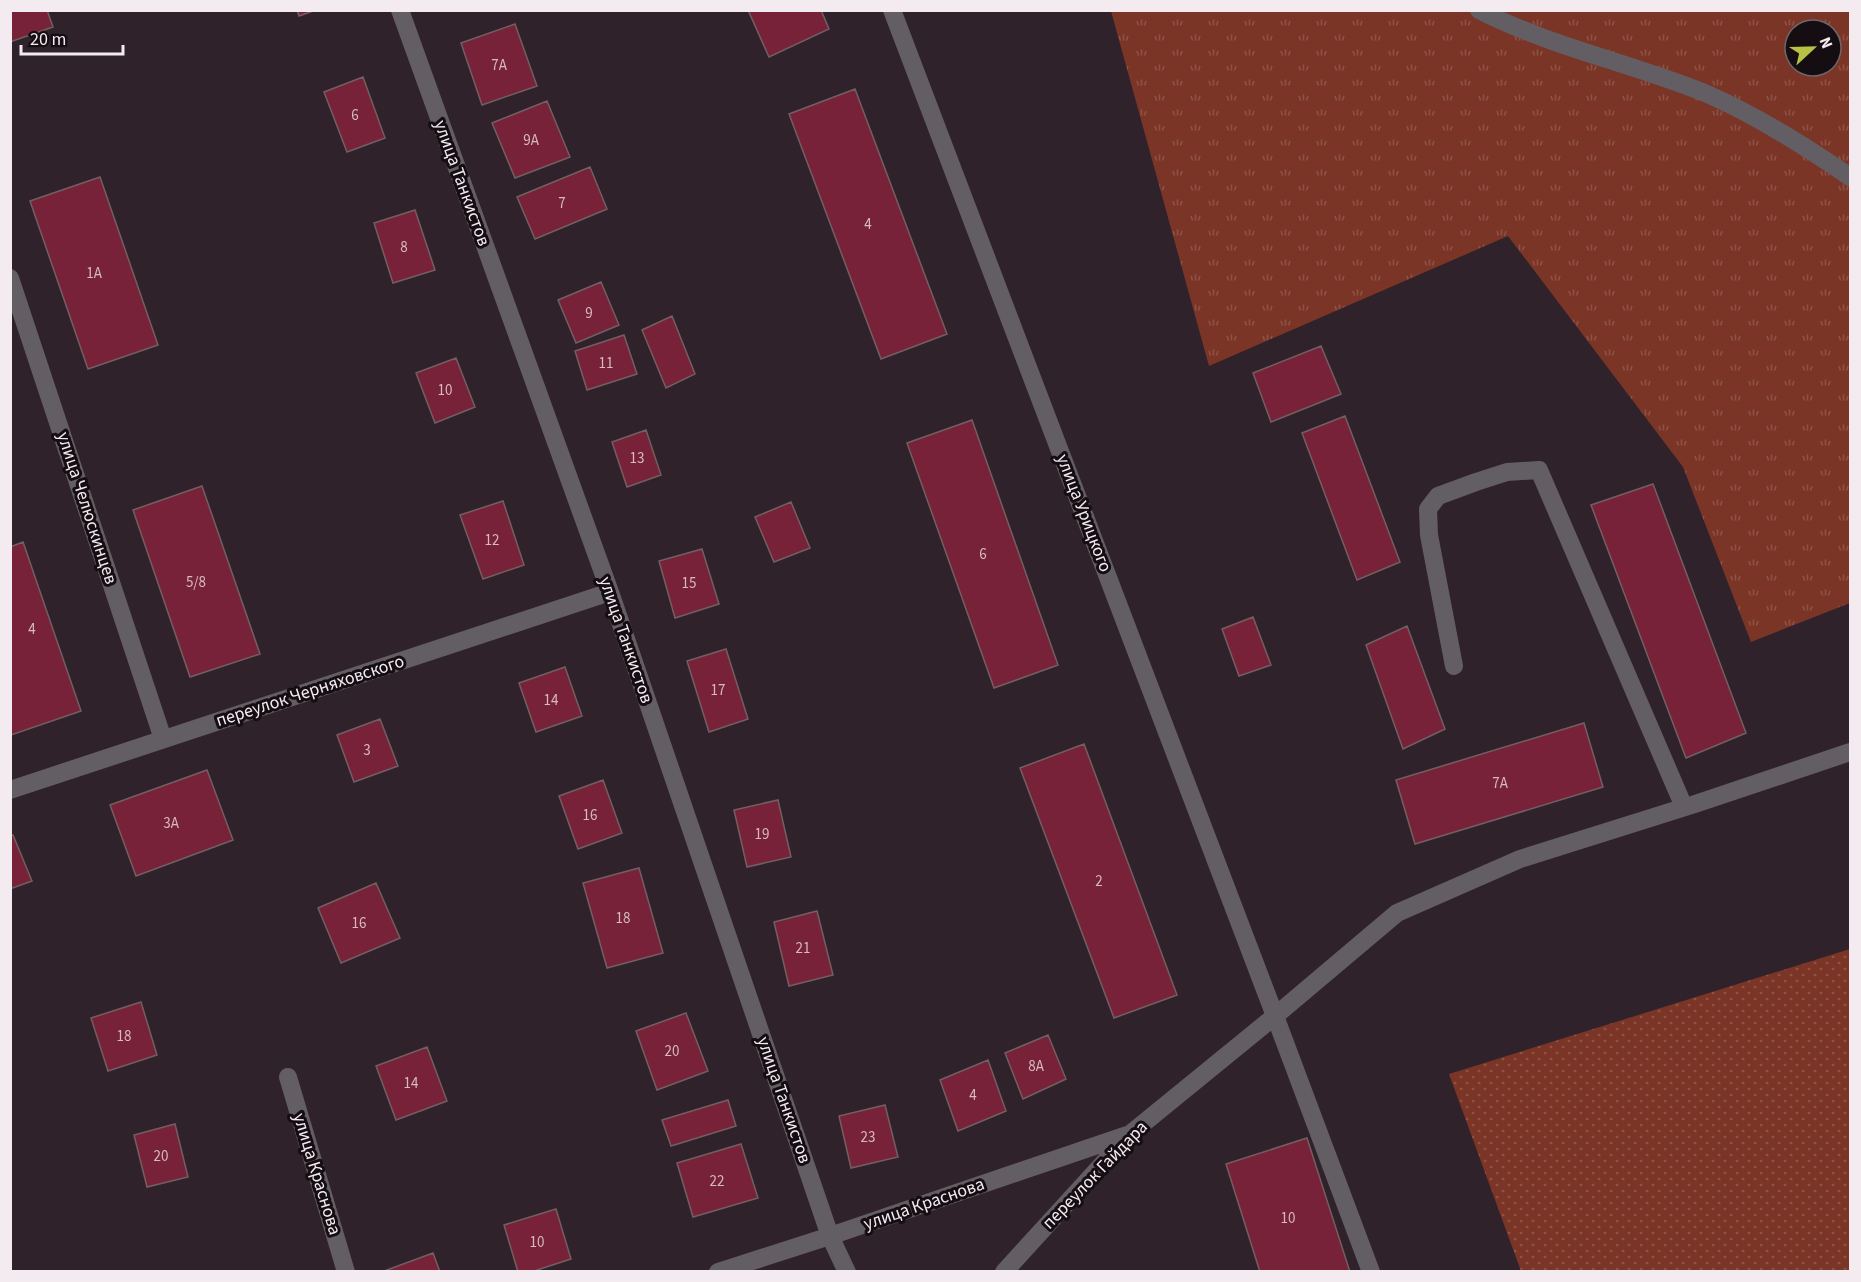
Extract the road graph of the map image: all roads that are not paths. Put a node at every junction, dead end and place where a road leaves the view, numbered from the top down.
1 (400, 10) edge
2 (892, 10) edge
3 (1479, 10) edge
4 (1851, 177) edge
5 (10, 278) edge
6 (610, 592) junction
7 (1454, 666) dead end
8 (163, 739) junction
9 (1851, 752) edge
10 (10, 790) edge
11 (1684, 807) junction
12 (1275, 1017) junction
13 (288, 1077) dead end
14 (1129, 1135) junction
15 (830, 1236) junction
16 (346, 1272) edge
17 (718, 1272) edge
18 (847, 1272) edge
19 (1004, 1272) edge
20 (1371, 1272) edge

1 - 6 street, улица Танкистов
2 - 12 street, улица Урицкого
3 - 4 street
5 - 8 street, улица Челюскинцев
6 - 8 street, переулок Черняховского
6 - 15 street, улица Танкистов
7 - 11 street
8 - 10 street, переулок Черняховского
9 - 11 street, переулок Гайдара
11 - 12 street, переулок Гайдара
12 - 14 street, переулок Гайдара
12 - 20 street, улица Урицкого
13 - 16 street, улица Краснова
14 - 15 street, улица Краснова
14 - 19 street, переулок Гайдара
15 - 17 street, улица Краснова
15 - 18 street, улица Танкистов

